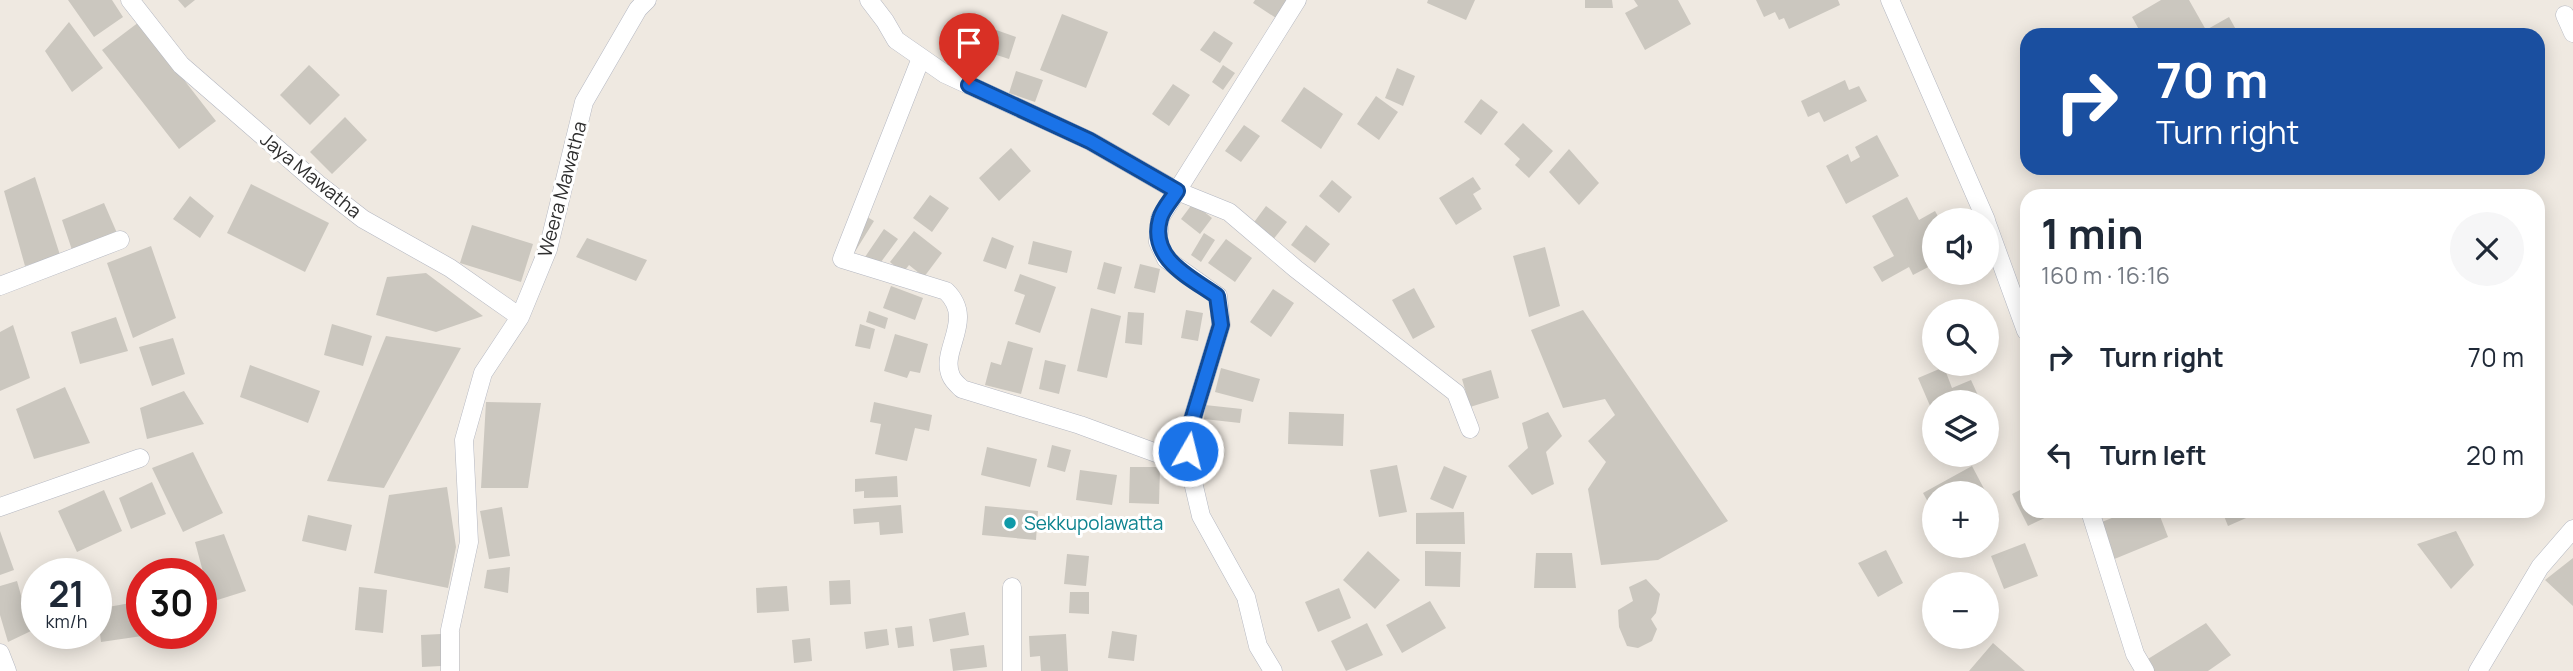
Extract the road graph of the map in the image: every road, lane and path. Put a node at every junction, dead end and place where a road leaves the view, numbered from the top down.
1 (130, 0) edge
2 (648, 0) edge
3 (869, 0) edge
4 (1297, 0) edge
5 (1890, 0) edge
6 (2565, 15) dead end
7 (2573, 33) edge
8 (921, 58) junction
9 (1177, 191) junction
10 (1980, 208) edge
11 (121, 240) dead end
12 (1999, 257) edge
13 (0, 286) edge
14 (2020, 314) edge
15 (520, 317) junction
16 (1469, 429) dead end
17 (140, 458) dead end
18 (1189, 465) junction
19 (0, 507) edge
20 (2092, 518) edge
21 (2573, 528) edge
22 (1012, 587) dead end
23 (0, 653) edge
24 (7, 671) edge
25 (450, 671) edge
26 (1012, 671) edge
27 (1273, 671) edge
28 (2145, 671) edge
29 (2478, 671) edge

1 - 15 street, Jaya Mawatha
2 - 15 street, Weera Mawatha
3 - 8 street
4 - 9 street
5 - 10 street
6 - 7 street
8 - 9 street
8 - 18 street
9 - 16 street
9 - 18 street
11 - 13 street
12 - 14 street
15 - 25 street, Weera Mawatha
17 - 19 street
18 - 27 street
20 - 28 street
21 - 29 street
22 - 26 street
23 - 24 street

